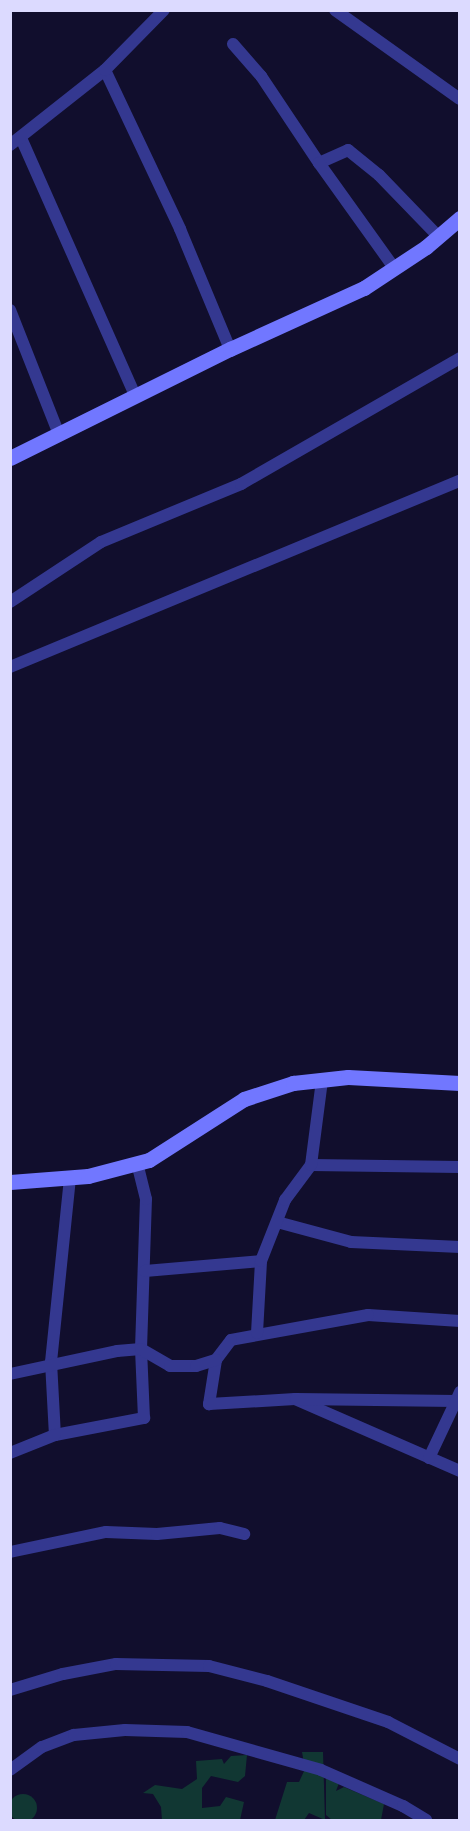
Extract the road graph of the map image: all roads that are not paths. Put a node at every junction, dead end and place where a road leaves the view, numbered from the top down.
1 (164, 10) edge
2 (335, 10) edge
3 (233, 44) dead end
4 (105, 70) junction
5 (459, 99) edge
6 (16, 142) edge
7 (319, 163) junction
8 (459, 218) edge
9 (438, 236) junction
10 (395, 269) junction
11 (10, 309) edge
12 (230, 349) junction
13 (459, 358) edge
14 (135, 395) junction
15 (58, 432) junction
16 (10, 459) edge
17 (459, 481) edge
18 (10, 602) edge
19 (10, 667) edge
20 (322, 1080) junction
21 (459, 1083) edge
22 (137, 1164) junction
23 (311, 1165) junction
24 (459, 1167) edge
25 (70, 1178) junction
26 (10, 1182) edge
27 (277, 1222) junction
28 (459, 1247) edge
29 (261, 1261) junction
30 (145, 1271) junction
31 (459, 1321) edge
32 (257, 1333) junction
33 (141, 1349) junction
34 (216, 1360) junction
35 (51, 1362) junction
36 (10, 1374) edge
37 (458, 1397) edge
38 (294, 1400) junction
39 (55, 1435) junction
40 (10, 1453) edge
41 (429, 1458) junction
42 (459, 1471) edge
43 (243, 1534) dead end
44 (10, 1552) edge
45 (10, 1690) edge
46 (459, 1759) edge
47 (10, 1770) edge
48 (426, 1821) edge

1 - 4 street
2 - 5 street
3 - 7 street
4 - 6 street
4 - 12 street
6 - 14 street
7 - 9 street
7 - 10 street
8 - 9 main road
9 - 10 main road
10 - 12 main road
11 - 15 street
12 - 14 main road
13 - 18 street
14 - 15 main road
15 - 16 main road
17 - 19 street
20 - 21 main road
20 - 22 main road
20 - 23 street
22 - 25 main road
22 - 30 street
23 - 24 street
23 - 27 street
25 - 26 main road
25 - 35 street
27 - 28 street
27 - 29 street
29 - 30 street
29 - 32 street
30 - 33 street
31 - 32 street
32 - 34 street
33 - 34 street
33 - 35 street
33 - 39 street
34 - 38 street
35 - 36 street
35 - 39 street
37 - 38 street
37 - 41 street
38 - 41 street
39 - 40 street
41 - 42 street
43 - 44 street
45 - 46 street
47 - 48 street

